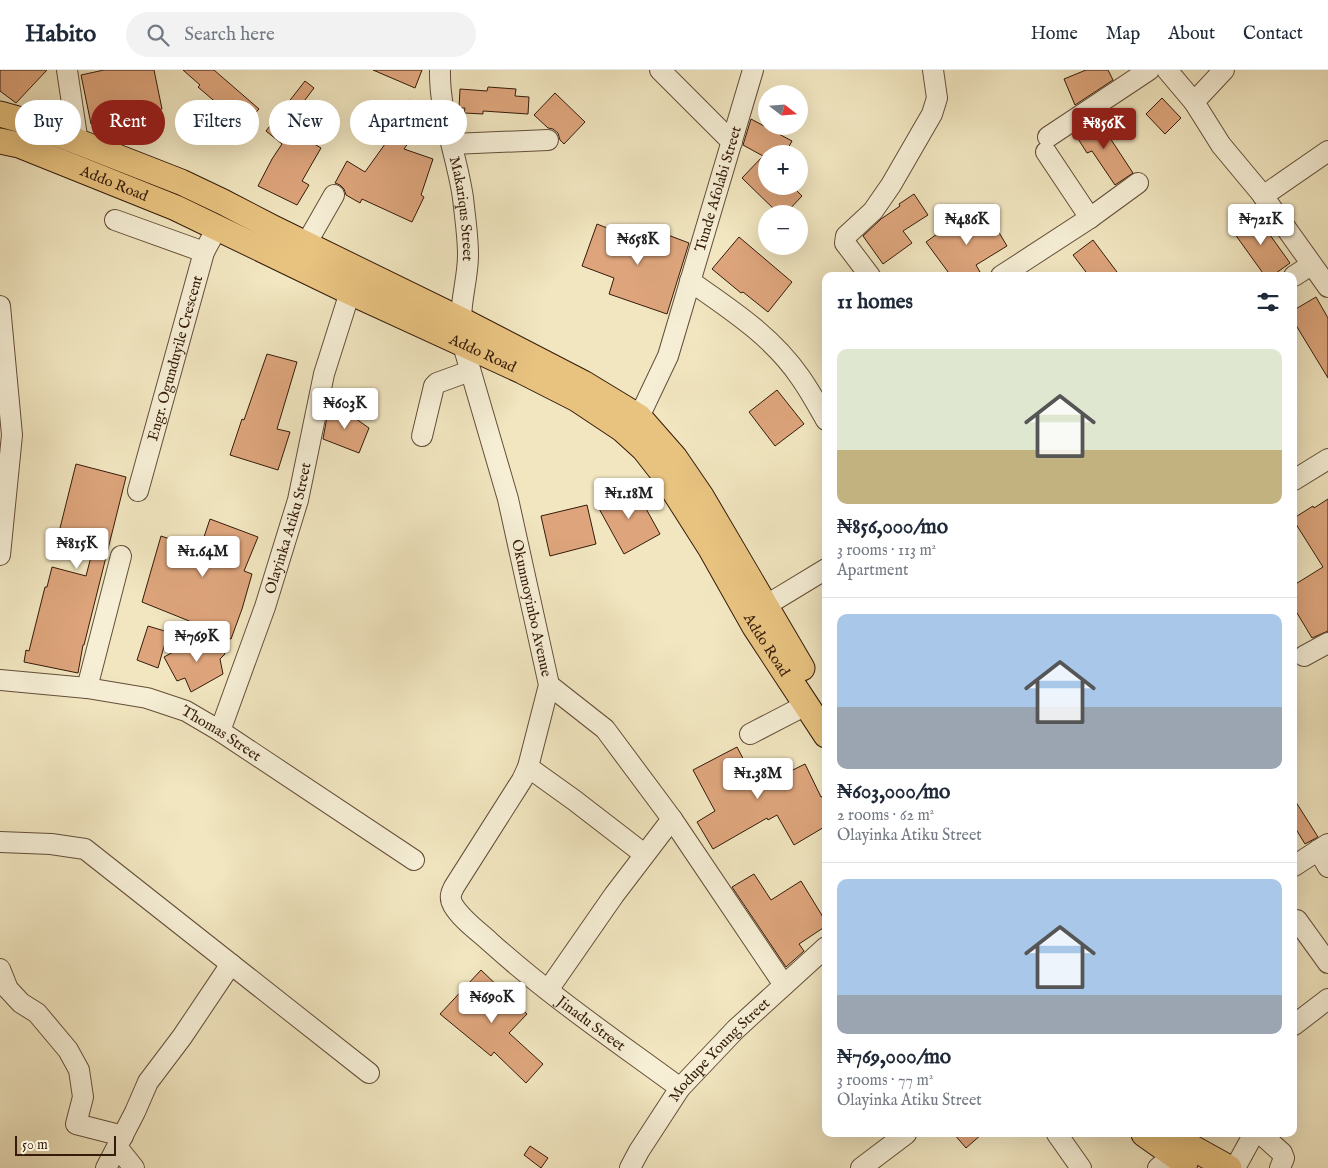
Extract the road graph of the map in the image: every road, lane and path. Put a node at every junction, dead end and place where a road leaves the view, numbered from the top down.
1 (67, 70) edge
2 (440, 70) edge
3 (660, 70) edge
4 (753, 70) edge
5 (933, 70) edge
6 (1149, 70) edge
7 (1167, 70) edge
8 (1224, 70) edge
9 (72, 100) edge
10 (442, 100) edge
11 (1194, 102) junction
12 (0, 114) edge
13 (15, 118) edge
14 (0, 140) edge
15 (548, 140) dead end
16 (732, 142) junction
17 (467, 143) edge
18 (81, 144) edge
19 (452, 145) edge
20 (1328, 151) edge
21 (1138, 183) dead end
22 (334, 195) dead end
23 (1263, 196) junction
24 (1090, 218) junction
25 (115, 220) dead end
26 (217, 228) junction
27 (306, 244) junction
28 (204, 252) junction
29 (1311, 265) junction
30 (867, 272) edge
31 (1007, 272) edge
32 (1297, 274) edge
33 (690, 281) junction
34 (1328, 288) edge
35 (350, 292) junction
36 (0, 306) edge
37 (461, 320) junction
38 (463, 345) junction
39 (470, 371) junction
40 (822, 413) edge
41 (639, 417) junction
42 (422, 436) dead end
43 (1328, 459) edge
44 (1297, 478) edge
45 (138, 491) dead end
46 (0, 555) edge
47 (121, 556) dead end
48 (822, 571) edge
49 (765, 606) junction
50 (1328, 643) edge
51 (1304, 656) dead end
52 (0, 680) edge
53 (548, 685) junction
54 (87, 688) junction
55 (816, 705) edge
56 (822, 723) edge
57 (220, 731) junction
58 (750, 734) dead end
59 (528, 768) junction
60 (672, 819) junction
61 (0, 842) edge
62 (644, 854) junction
63 (1325, 854) edge
64 (414, 860) dead end
65 (1297, 865) edge
66 (454, 887) joint
67 (1297, 922) edge
68 (822, 951) edge
69 (1328, 963) edge
70 (232, 964) junction
71 (0, 969) edge
72 (784, 985) junction
73 (548, 990) junction
74 (1328, 999) edge
75 (1297, 1023) edge
76 (368, 1073) dead end
77 (680, 1088) junction
78 (902, 1137) edge
79 (1059, 1137) edge
80 (1148, 1137) edge
81 (1252, 1137) edge
82 (1264, 1137) edge
83 (120, 1142) junction
84 (1174, 1156) edge
85 (106, 1168) edge
86 (134, 1168) edge
87 (630, 1168) edge
88 (861, 1168) edge
89 (1081, 1168) edge
90 (1229, 1168) edge
91 (1236, 1168) edge
92 (1280, 1168) edge

1 - 9 street
2 - 10 street, Makariqus Street
3 - 16 street
4 - 16 street, Tunde Afolabi Street
5 - 30 street
6 - 24 street
7 - 11 street
8 - 11 street
11 - 23 street
12 - 13 main road, Addo Road
14 - 26 main road, Addo Road
15 - 17 street
16 - 33 street, Tunde Afolabi Street
18 - 27 main road, Addo Road
19 - 37 street, Makariqus Street
20 - 23 street
21 - 24 street
22 - 27 street
23 - 29 street
24 - 31 street
25 - 28 street
26 - 28 street, Engr. Ogunduyile Crescent
26 - 35 main road, Addo Road
27 - 37 main road, Addo Road
28 - 45 street, Engr. Ogunduyile Crescent
29 - 32 street
29 - 34 street
33 - 40 street
33 - 41 street, Tunde Afolabi Street
35 - 38 main road, Addo Road
35 - 57 street, Olayinka Atiku Street
36 - 46 street
37 - 41 main road, Addo Road
38 - 39 street, Okunmoyinbo Avenue
38 - 55 main road, Addo Road
39 - 42 street
39 - 53 street, Okunmoyinbo Avenue
41 - 49 main road, Addo Road
43 - 44 street
47 - 54 street
48 - 49 street
49 - 55 main road, Addo Road
50 - 51 street
52 - 54 street, Thomas Street
53 - 59 street, Okunmoyinbo Avenue
53 - 60 street
54 - 57 street, Thomas Street
55 - 56 main road, Addo Road
55 - 58 street
57 - 64 street, Thomas Street
59 - 62 street
59 - 66 street, Okunmoyinbo Avenue
60 - 62 street
60 - 72 street
61 - 70 street
62 - 73 street
63 - 65 street
66 - 73 street, Jinadu Street
67 - 69 street
68 - 72 street, Modupe Young Street
70 - 76 street
70 - 83 street
71 - 83 street
72 - 77 street, Modupe Young Street
73 - 77 street, Jinadu Street
74 - 75 street
77 - 87 street, Modupe Young Street
78 - 88 street
79 - 89 street
80 - 84 main road
81 - 91 street
82 - 92 street
83 - 85 street
83 - 86 street
84 - 90 main road

